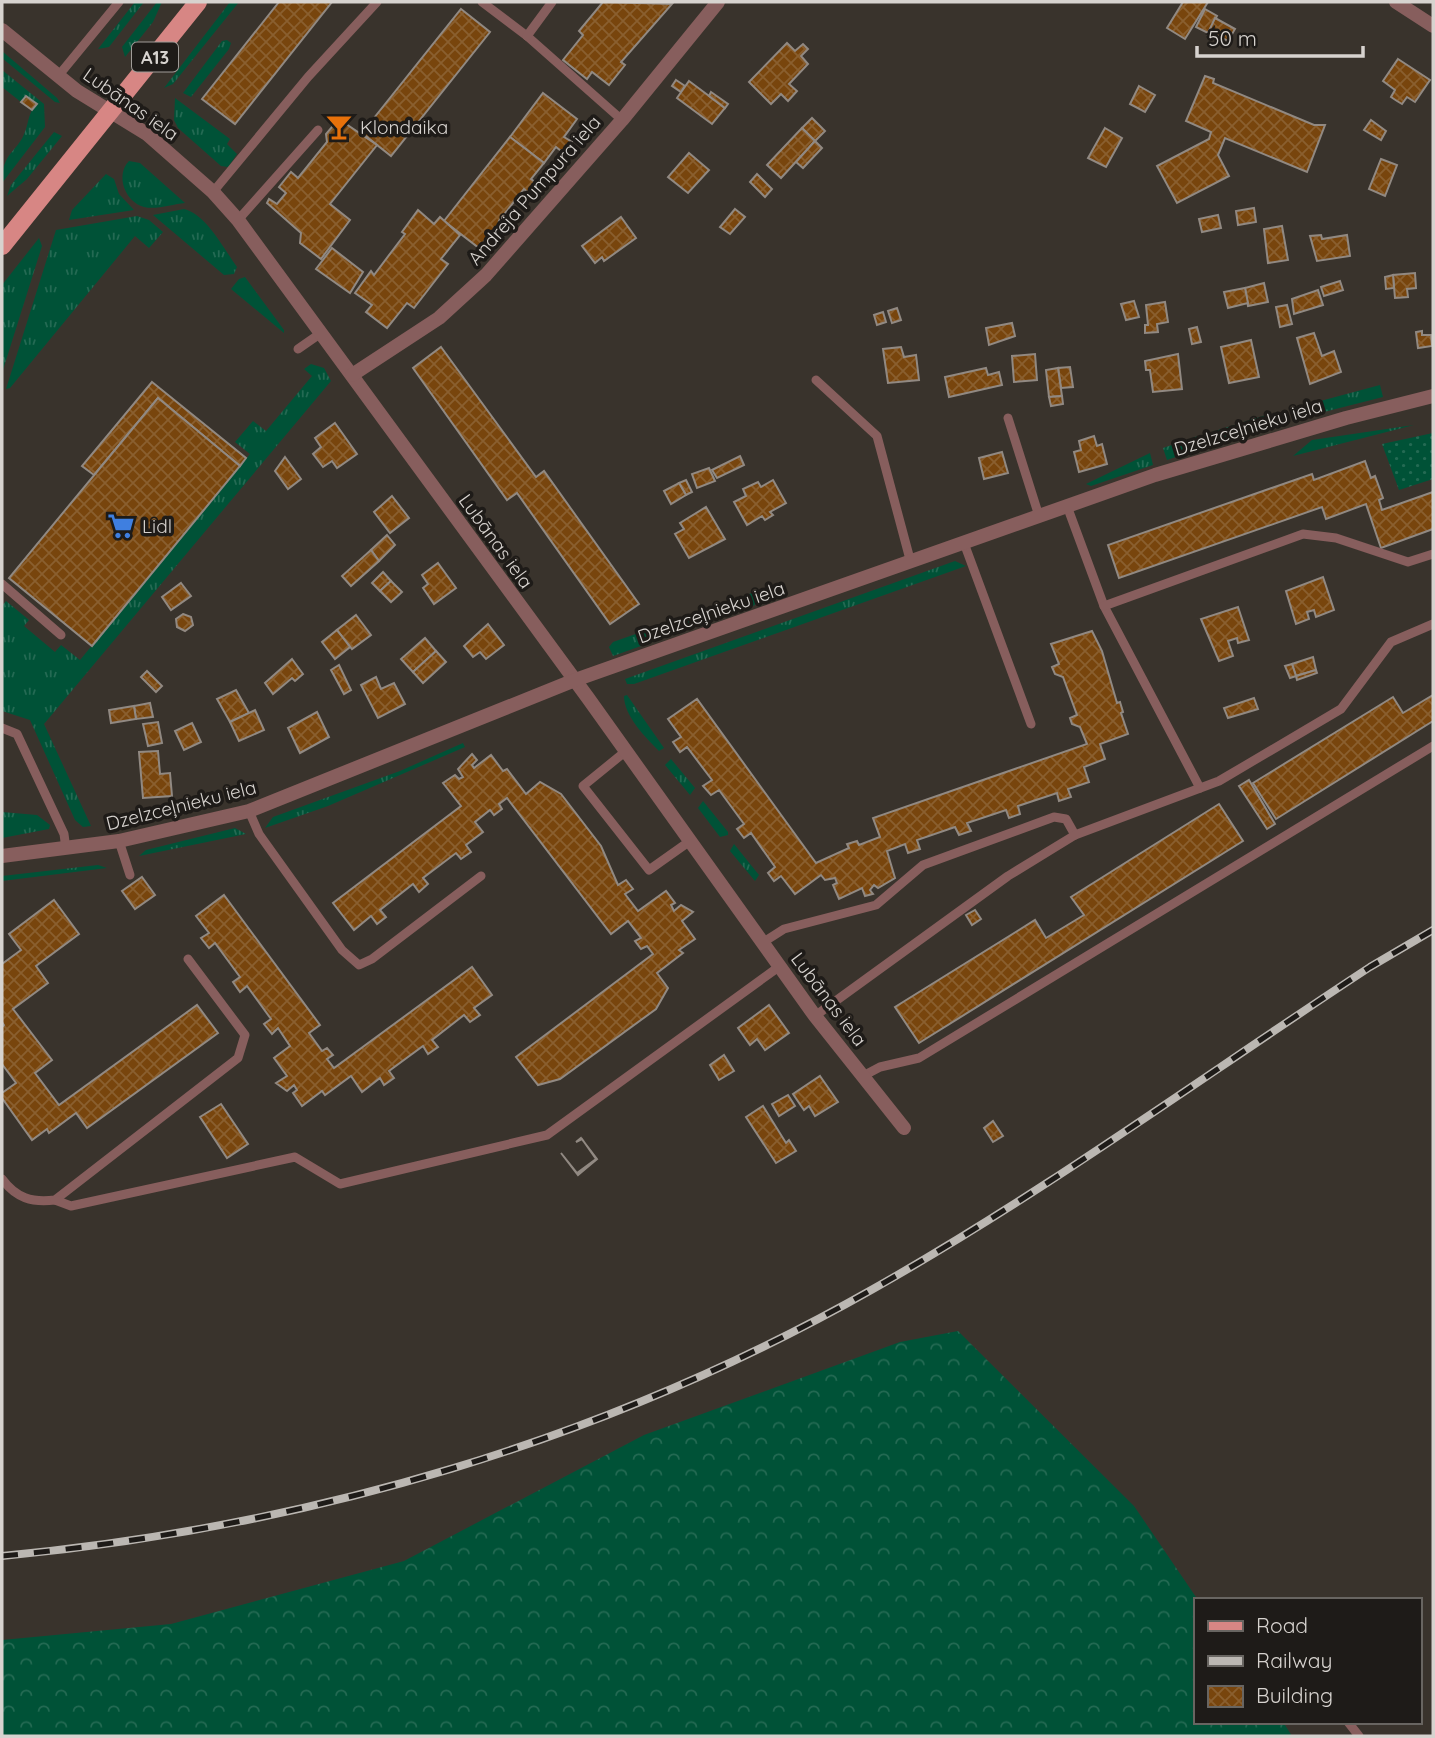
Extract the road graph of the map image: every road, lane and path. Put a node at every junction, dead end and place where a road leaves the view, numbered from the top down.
1 (120, 2) edge
2 (198, 2) edge
3 (377, 2) edge
4 (482, 2) edge
5 (552, 2) edge
6 (718, 2) edge
7 (1396, 2) edge
8 (1433, 26) edge
9 (2, 30) edge
10 (527, 36) junction
11 (59, 75) junction
12 (111, 111) junction
13 (622, 120) junction
14 (318, 130) dead end
15 (213, 192) junction
16 (32, 209) junction
17 (239, 220) junction
18 (2, 227) edge
19 (2, 246) edge
20 (321, 332) junction
21 (298, 349) dead end
22 (352, 375) junction
23 (816, 380) dead end
24 (1433, 397) edge
25 (1007, 418) dead end
26 (1067, 506) junction
27 (1039, 516) junction
28 (964, 543) junction
29 (1433, 554) edge
30 (911, 562) junction
31 (2, 584) edge
32 (1104, 606) junction
33 (1433, 624) edge
34 (61, 635) dead end
35 (575, 680) junction
36 (1031, 724) dead end
37 (2, 729) edge
38 (1433, 746) edge
39 (626, 751) junction
40 (1200, 788) junction
41 (249, 811) junction
42 (1075, 835) junction
43 (119, 841) junction
44 (690, 841) junction
45 (66, 849) junction
46 (2, 856) edge
47 (130, 875) dead end
48 (481, 876) dead end
49 (762, 943) junction
50 (188, 959) dead end
51 (780, 966) junction
52 (815, 1016) junction
53 (863, 1076) junction
54 (904, 1128) dead end
55 (2, 1179) edge
56 (55, 1200) junction

1 - 11 lane
2 - 12 main road, A13
3 - 15 lane
4 - 10 lane
5 - 10 lane
6 - 13 street, Andreja Pumpura iela
7 - 8 street
9 - 11 street, Lubānas iela
10 - 13 lane
11 - 12 street, Lubānas iela
12 - 15 street, Lubānas iela
12 - 16 main road, A13
13 - 22 street, Andreja Pumpura iela
14 - 17 lane
15 - 17 street, Lubānas iela
16 - 18 main road
16 - 19 main road, A13
17 - 20 street, Lubānas iela
20 - 21 lane
20 - 22 street, Lubānas iela
22 - 35 street, Lubānas iela
23 - 30 lane
24 - 26 street, Dzelzceļnieku iela
25 - 27 lane
26 - 27 street, Dzelzceļnieku iela
26 - 32 lane
27 - 28 street, Dzelzceļnieku iela
28 - 30 street, Dzelzceļnieku iela
28 - 36 lane
29 - 32 lane
30 - 35 street, Dzelzceļnieku iela
31 - 34 lane
32 - 40 lane
33 - 40 lane
35 - 39 street, Lubānas iela
35 - 41 street, Dzelzceļnieku iela
37 - 45 lane
38 - 53 lane
39 - 44 street, Lubānas iela
39 - 44 lane
40 - 42 lane
41 - 43 street, Dzelzceļnieku iela
41 - 48 lane
42 - 49 lane
42 - 52 lane
43 - 45 street, Dzelzceļnieku iela
43 - 47 lane
44 - 49 street, Lubānas iela
45 - 46 street, Dzelzceļnieku iela
49 - 51 street, Lubānas iela
50 - 56 lane
51 - 52 street, Lubānas iela
51 - 56 lane
52 - 53 street, Lubānas iela
53 - 54 street, Lubānas iela
55 - 56 lane

